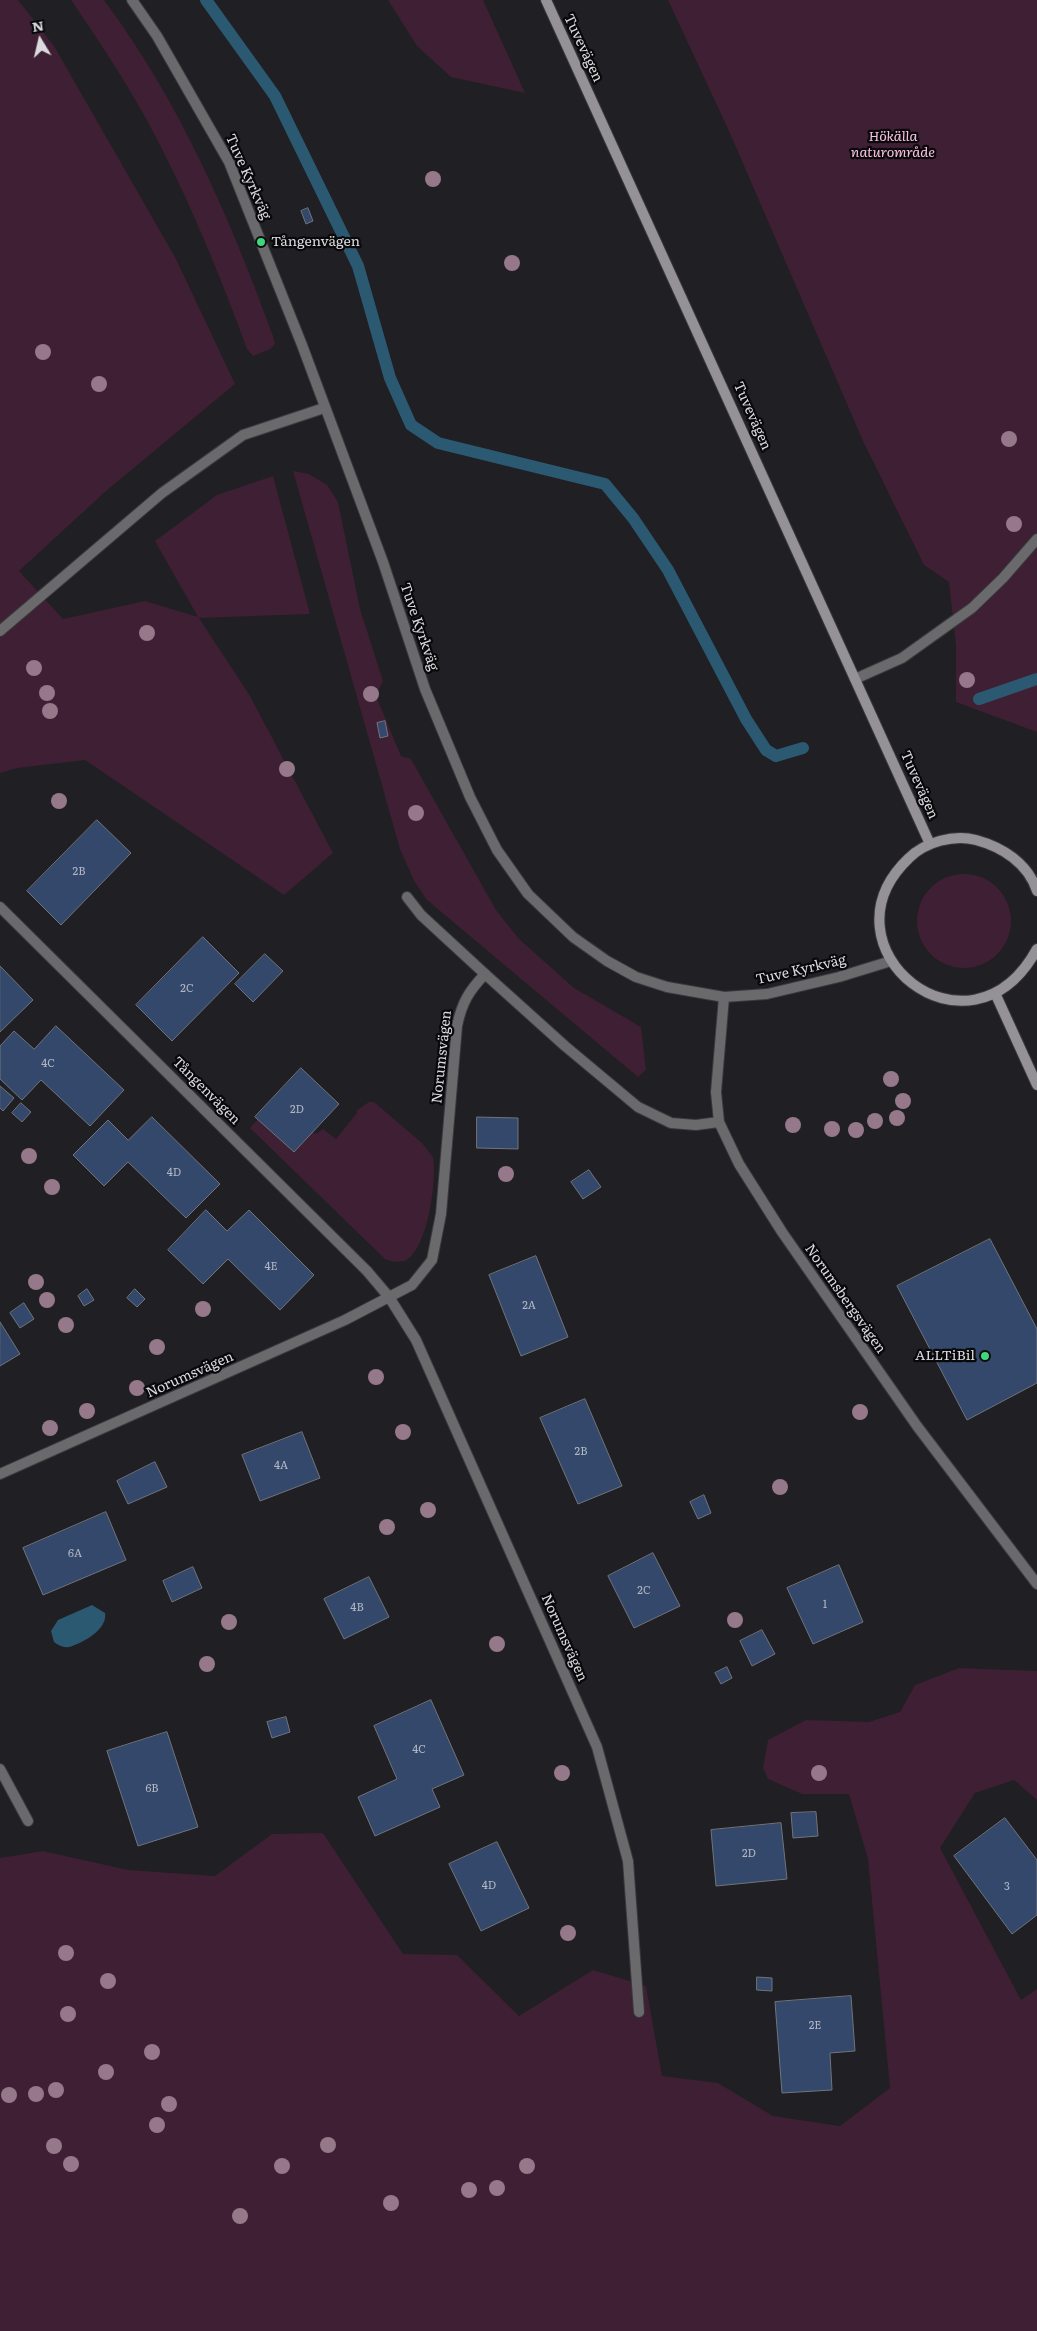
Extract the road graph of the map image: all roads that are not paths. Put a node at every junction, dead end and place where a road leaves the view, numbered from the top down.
1 (132, 0) edge
2 (546, 0) edge
3 (324, 408) junction
4 (1037, 539) edge
5 (0, 631) edge
6 (855, 679) junction
7 (930, 844) junction
8 (1037, 891) edge
9 (407, 896) dead end
10 (0, 907) edge
11 (1037, 949) edge
12 (891, 961) junction
13 (486, 974) junction
14 (995, 993) junction
15 (724, 997) junction
16 (1037, 1085) edge
17 (719, 1122) junction
18 (389, 1297) junction
19 (0, 1474) edge
20 (1037, 1584) edge
21 (0, 1768) edge
22 (28, 1821) dead end
23 (639, 2012) dead end

1 - 3 street, Tuve Kyrkväg
2 - 6 main road, Tuvevägen
3 - 5 street
3 - 15 street, Tuve Kyrkväg
4 - 6 street
6 - 7 main road, Tuvevägen
7 - 8 main road
7 - 12 main road
9 - 13 street
10 - 18 street, Tångenvägen
11 - 14 main road
12 - 14 main road
12 - 15 street, Tuve Kyrkväg
13 - 17 street
13 - 18 street, Norumsvägen
14 - 16 main road
15 - 17 street, Norumsbergsvägen
17 - 20 street, Norumsbergsvägen
18 - 19 street, Norumsvägen
18 - 23 street, Norumsvägen
21 - 22 street

